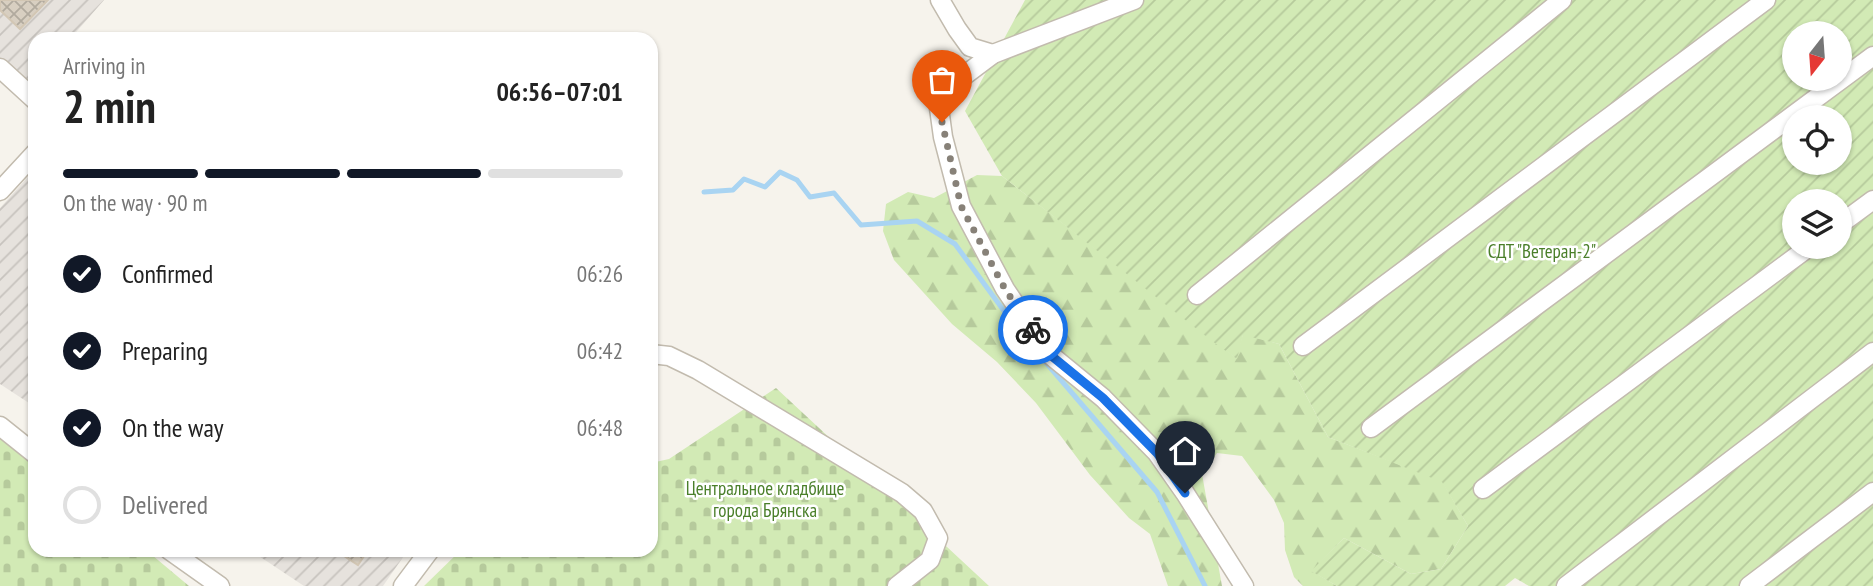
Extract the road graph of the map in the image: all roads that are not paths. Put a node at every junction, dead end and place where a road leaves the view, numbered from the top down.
1 (940, 0) edge
2 (1134, 0) edge
3 (1562, 0) edge
4 (1766, 0) edge
5 (993, 54) junction
6 (1873, 56) edge
7 (0, 68) edge
8 (28, 94) edge
9 (28, 161) edge
10 (0, 191) edge
11 (1873, 200) edge
12 (1852, 215) edge
13 (1793, 259) edge
14 (1197, 295) dead end
15 (1303, 345) dead end
16 (1873, 352) edge
17 (658, 355) edge
18 (0, 426) edge
19 (1371, 428) dead end
20 (28, 448) edge
21 (1483, 489) dead end
22 (1873, 492) edge
23 (179, 557) edge
24 (425, 557) edge
25 (220, 586) edge
26 (403, 586) edge
27 (897, 586) edge
28 (1244, 586) edge
29 (1566, 586) edge
30 (1749, 586) edge

1 - 5 street
2 - 5 street
3 - 14 street
4 - 15 street
5 - 28 street
6 - 19 street
7 - 8 street
9 - 10 street
11 - 12 street
13 - 21 street
16 - 29 street
17 - 27 street
18 - 20 street
22 - 30 street
23 - 25 street
24 - 26 street

